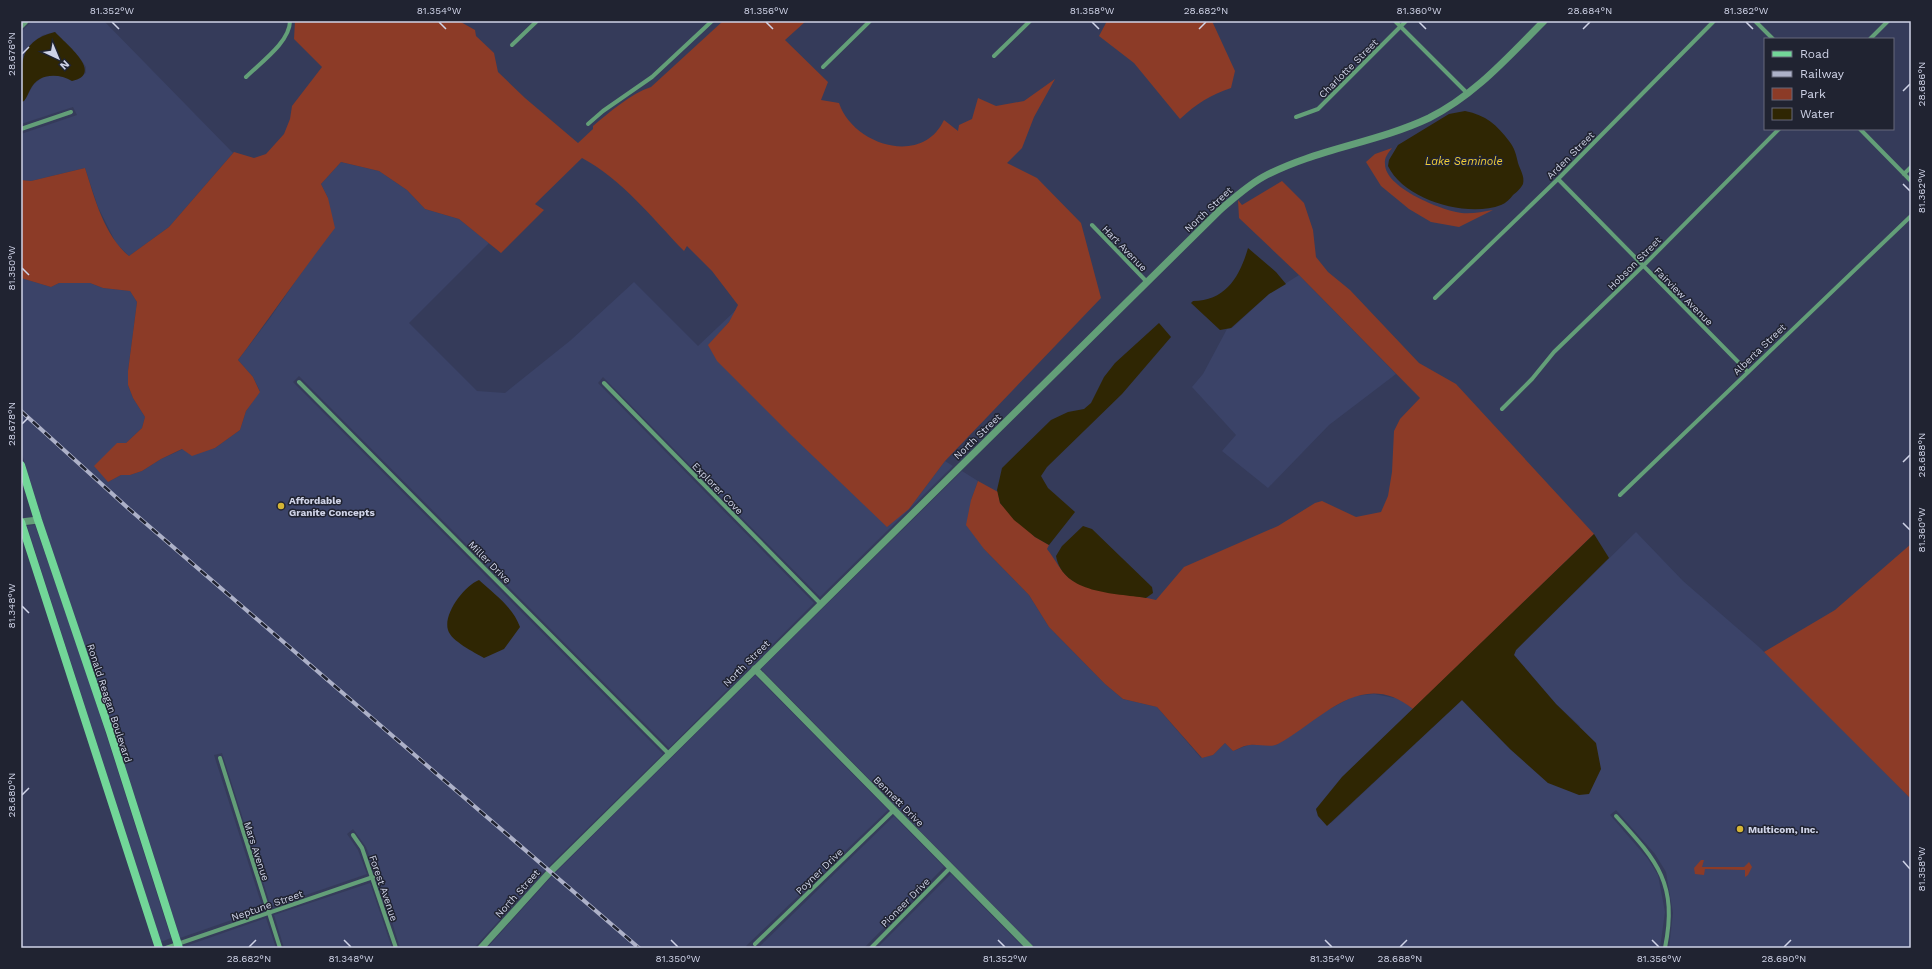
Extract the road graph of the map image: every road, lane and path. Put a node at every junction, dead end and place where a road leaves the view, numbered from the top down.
1 (25, 21) edge
2 (290, 21) edge
3 (538, 21) edge
4 (712, 21) edge
5 (870, 21) edge
6 (1030, 21) edge
7 (1395, 21) edge
8 (1406, 21) edge
9 (1544, 21) edge
10 (1714, 21) edge
11 (1755, 21) edge
12 (1888, 21) edge
13 (21, 25) edge
14 (1401, 26) junction
15 (1772, 38) edge
16 (1871, 38) edge
17 (512, 45) dead end
18 (994, 56) dead end
19 (823, 67) dead end
20 (246, 77) dead end
21 (1468, 94) junction
22 (71, 112) dead end
23 (1296, 117) dead end
24 (588, 124) dead end
25 (21, 129) edge
26 (1778, 130) edge
27 (1861, 130) edge
28 (1911, 167) edge
29 (1904, 174) junction
30 (1558, 179) junction
31 (1911, 181) edge
32 (1911, 216) edge
33 (1092, 225) dead end
34 (1643, 266) junction
35 (1147, 283) junction
36 (1435, 298) dead end
37 (1747, 372) junction
38 (299, 382) dead end
39 (604, 383) dead end
40 (1502, 409) dead end
41 (21, 465) edge
42 (1620, 495) dead end
43 (38, 520) junction
44 (21, 522) edge
45 (820, 604) junction
46 (755, 669) junction
47 (669, 754) junction
48 (220, 758) dead end
49 (894, 810) junction
50 (1616, 816) dead end
51 (353, 835) dead end
52 (950, 868) junction
53 (373, 877) junction
54 (269, 912) junction
55 (755, 944) dead end
56 (178, 946) edge
57 (159, 948) edge
58 (166, 948) edge
59 (280, 948) edge
60 (396, 948) edge
61 (481, 948) edge
62 (871, 948) edge
63 (1030, 948) edge
64 (1665, 948) edge

1 - 13 street
2 - 20 street
3 - 17 street
4 - 24 street
5 - 19 street
6 - 18 street
7 - 14 street
8 - 14 street, Charlotte Street
9 - 21 street, North Street
10 - 30 street, Arden Street
11 - 15 street
12 - 16 street
14 - 21 street
14 - 23 street, Charlotte Street
21 - 35 street, North Street
22 - 25 street
26 - 34 street, Hobson Street
27 - 29 street
28 - 29 street
29 - 31 street
30 - 34 street, Fairview Avenue
30 - 36 street, Arden Street
32 - 37 street, Alberta Street
33 - 35 street, Hart Avenue
34 - 37 street, Fairview Avenue
34 - 40 street, Hobson Street
35 - 45 street, North Street
37 - 42 street, Alberta Street
38 - 47 street, Miller Drive
39 - 45 street, Explorer Cove
41 - 43 main road, Ronald Reagan Boulevard
43 - 44 street
43 - 56 main road, Ronald Reagan Boulevard
44 - 57 main road
45 - 46 street, North Street
46 - 47 street, North Street
46 - 49 street, Bennett Drive
47 - 61 street, North Street
48 - 54 street, Mars Avenue
49 - 52 street, Bennett Drive
49 - 55 street, Poyner Drive
50 - 64 street
51 - 53 street, Forest Avenue
52 - 62 street, Pioneer Drive
52 - 63 street, Bennett Drive
53 - 54 street, Neptune Street
53 - 60 street, Forest Avenue
54 - 56 street, Neptune Street
54 - 59 street, Mars Avenue
56 - 58 street, Neptune Street

